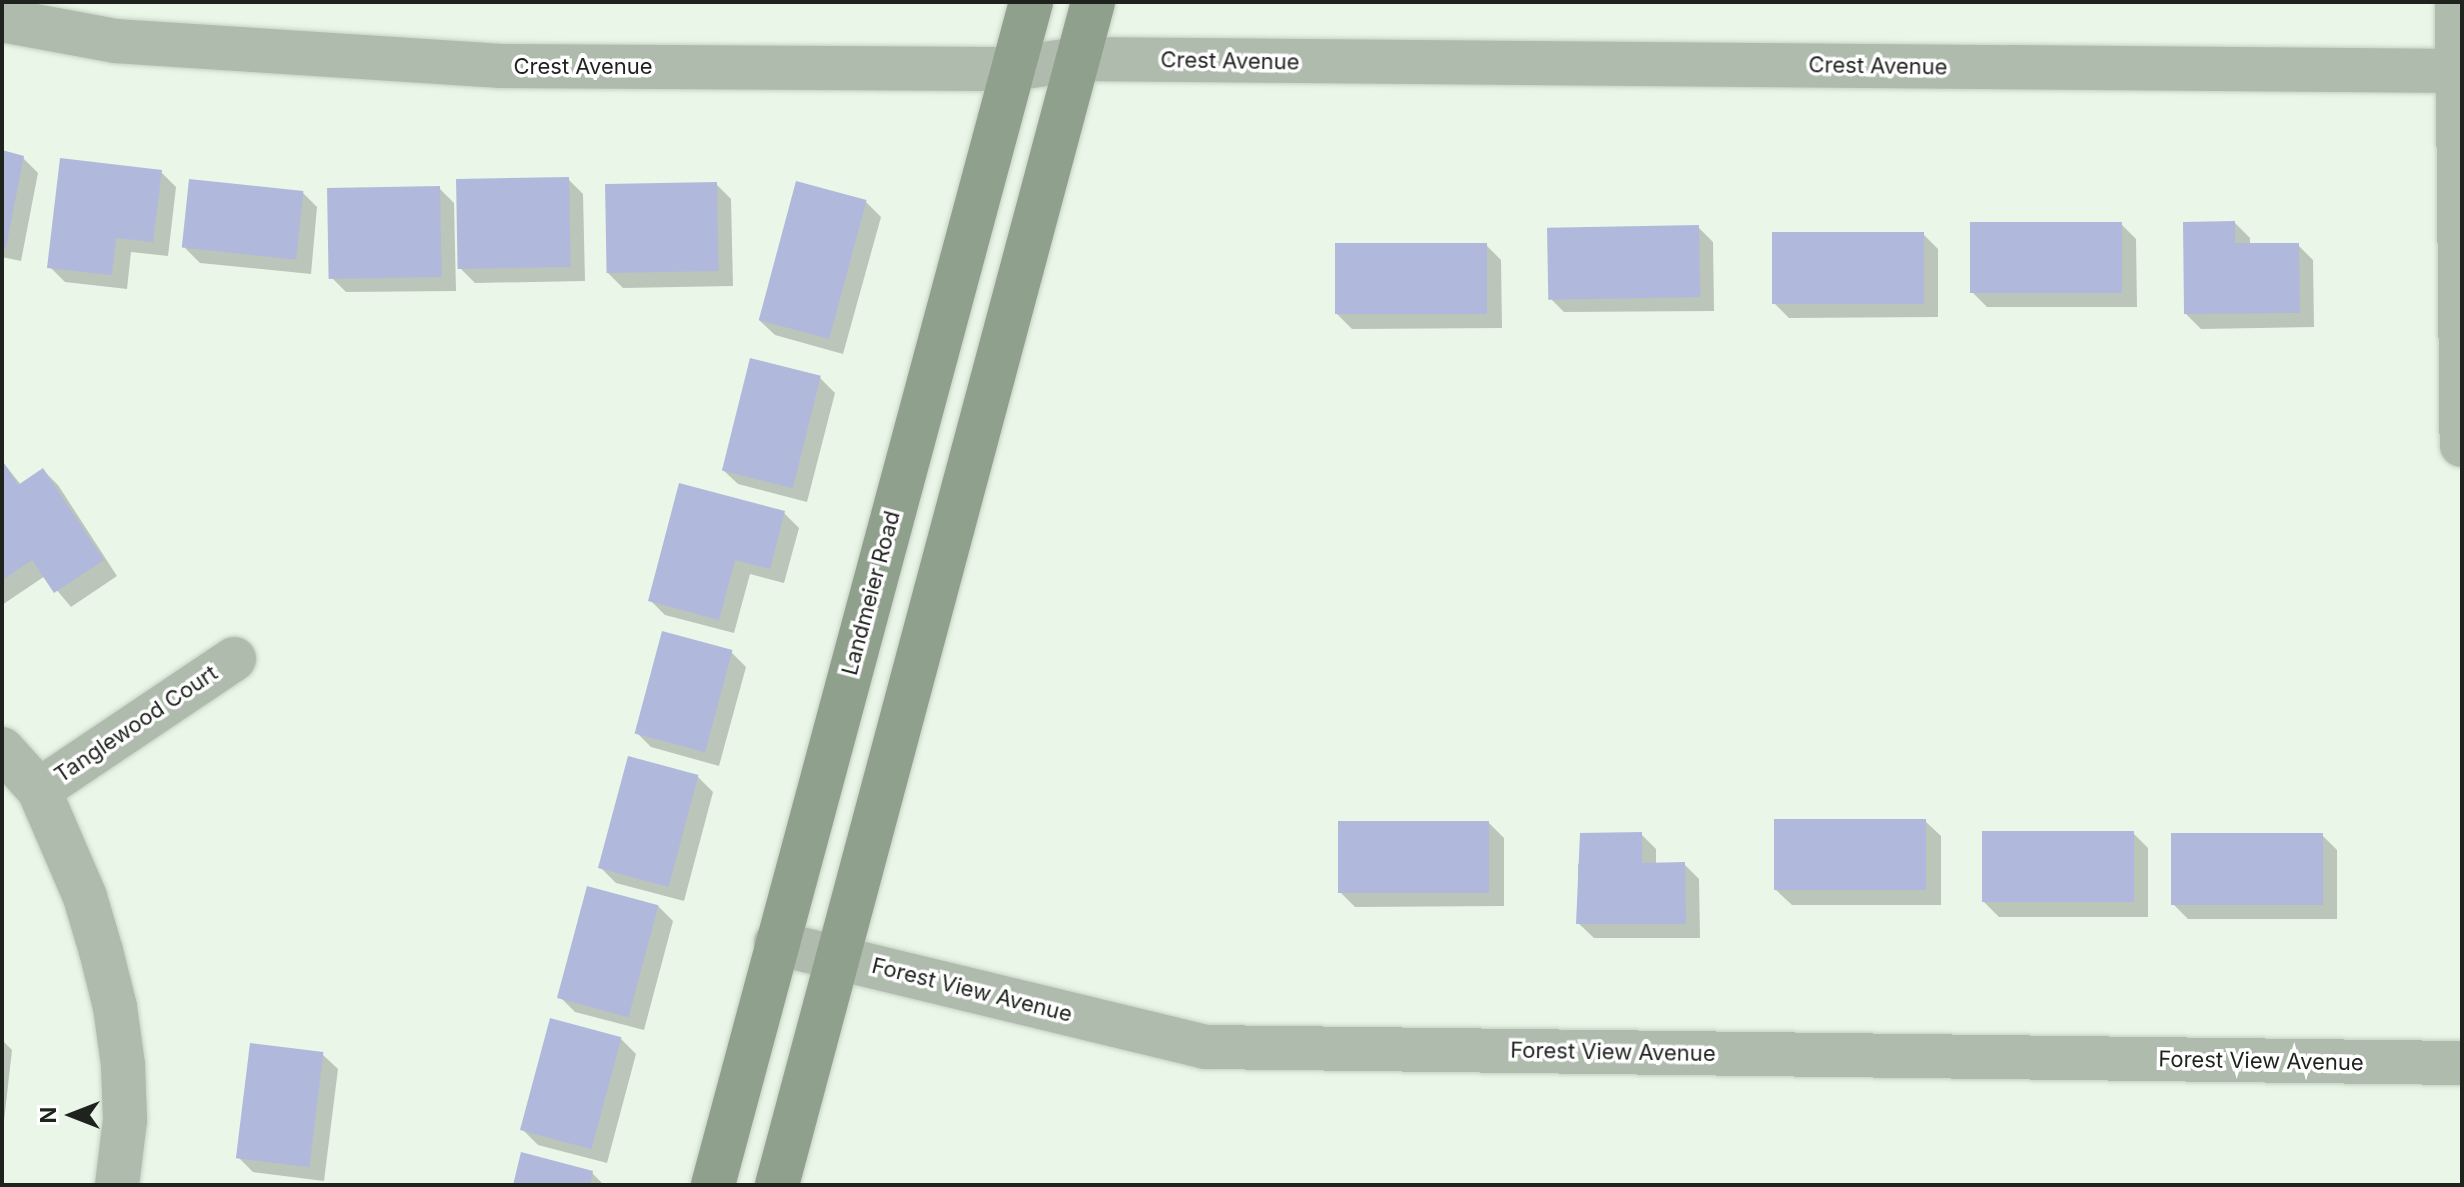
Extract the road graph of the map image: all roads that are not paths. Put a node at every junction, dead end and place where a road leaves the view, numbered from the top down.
1 (1031, 2) edge
2 (1093, 2) edge
3 (2457, 2) edge
4 (2, 20) edge
5 (1077, 59) junction
6 (1013, 69) junction
7 (2460, 71) edge
8 (2462, 445) edge
9 (234, 659) dead end
10 (2, 749) edge
11 (39, 790) junction
12 (776, 943) junction
13 (837, 957) junction
14 (2462, 1063) edge
15 (117, 1185) edge
16 (713, 1185) edge
17 (777, 1185) edge

1 - 6 street, Landmeier Road
2 - 5 street
3 - 7 street
4 - 6 street, Crest Avenue
5 - 6 street, Crest Avenue
5 - 7 street, Crest Avenue
5 - 13 street
6 - 12 street, Landmeier Road
7 - 8 street
9 - 11 street, Tanglewood Court
10 - 11 street
11 - 15 street
12 - 13 street, Forest View Avenue
12 - 16 street, Landmeier Road
13 - 14 street, Forest View Avenue
13 - 17 street

